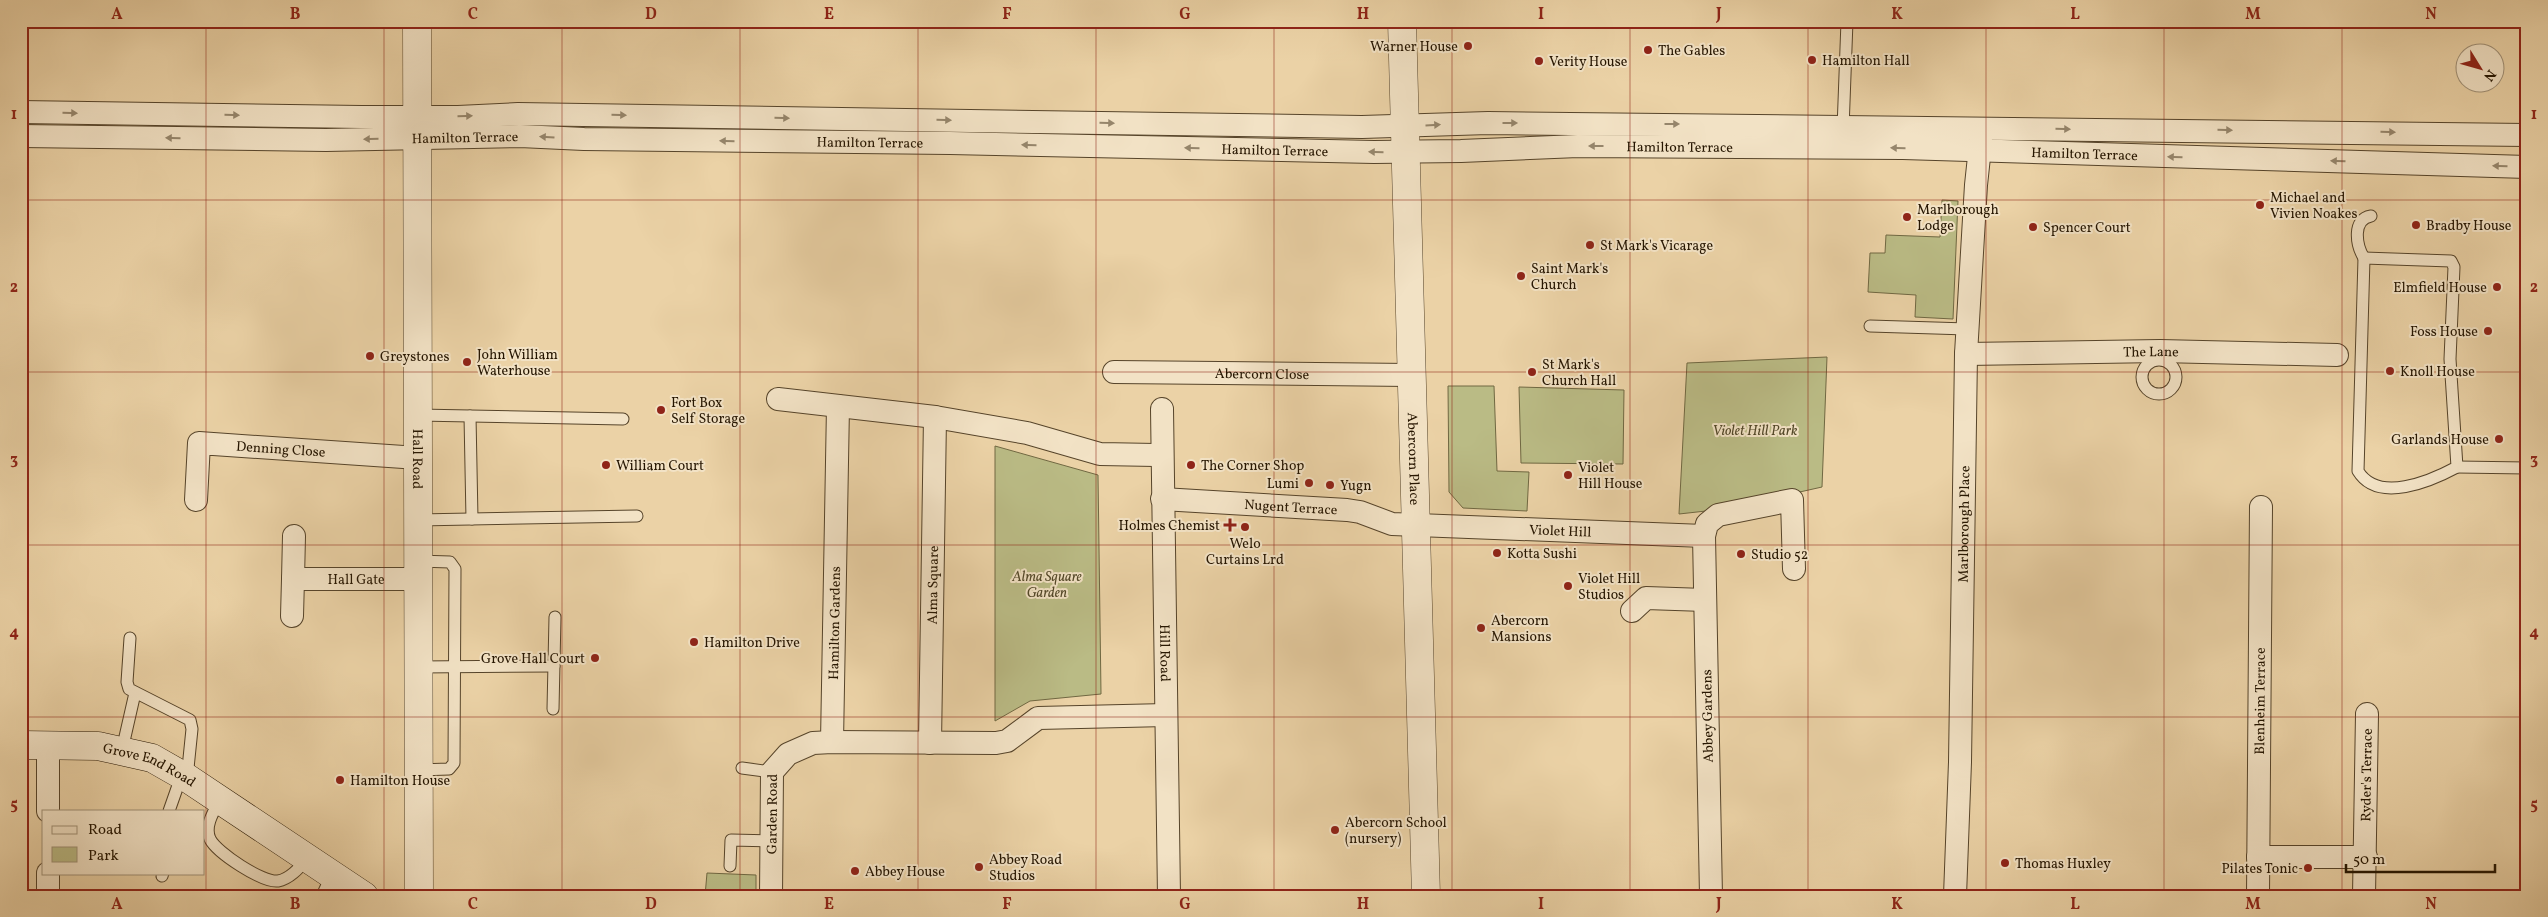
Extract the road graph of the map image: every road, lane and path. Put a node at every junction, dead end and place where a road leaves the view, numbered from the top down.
1 (417, 21) edge
2 (1402, 21) edge
3 (1847, 21) edge
4 (21, 112) edge
5 (587, 115) junction
6 (1843, 126) junction
7 (416, 127) junction
8 (2527, 135) edge
9 (21, 136) edge
10 (584, 139) junction
11 (1406, 139) junction
12 (1981, 141) junction
13 (1842, 148) junction
14 (2527, 167) edge
15 (2371, 216) dead end
16 (2364, 258) junction
17 (1870, 326) dead end
18 (1967, 329) junction
19 (1966, 354) junction
20 (2337, 355) dead end
21 (1114, 372) dead end
22 (1410, 375) junction
23 (778, 399) dead end
24 (838, 406) junction
25 (1162, 409) dead end
26 (418, 415) junction
27 (470, 416) junction
28 (935, 416) junction
29 (623, 419) dead end
30 (1161, 457) junction
31 (418, 458) junction
32 (2457, 467) junction
33 (2527, 468) edge
34 (1162, 499) junction
35 (196, 500) dead end
36 (2260, 507) dead end
37 (636, 516) dead end
38 (472, 519) junction
39 (418, 520) junction
40 (1416, 524) junction
41 (294, 536) dead end
42 (1704, 536) junction
43 (1794, 569) dead end
44 (418, 570) junction
45 (293, 579) junction
46 (1705, 600) junction
47 (1632, 611) dead end
48 (292, 616) dead end
49 (556, 617) dead end
50 (130, 638) dead end
51 (554, 666) junction
52 (419, 667) junction
53 (454, 667) junction
54 (135, 693) junction
55 (554, 710) dead end
56 (1166, 714) junction
57 (2367, 714) dead end
58 (832, 742) junction
59 (930, 743) junction
60 (34, 746) edge
61 (122, 750) junction
62 (742, 768) dead end
63 (418, 770) junction
64 (772, 772) junction
65 (185, 776) junction
66 (220, 800) junction
67 (48, 810) edge
68 (169, 810) edge
69 (772, 841) junction
70 (2258, 856) junction
71 (2366, 857) junction
72 (308, 858) junction
73 (730, 866) dead end
74 (48, 874) edge
75 (328, 886) edge
76 (48, 896) edge
77 (364, 896) edge
78 (419, 896) edge
79 (771, 896) edge
80 (1169, 896) edge
81 (1426, 896) edge
82 (1711, 896) edge
83 (1955, 896) edge
84 (2258, 896) edge
85 (2364, 896) edge

1 - 7 street, Hall Road
2 - 11 street, Abercorn Place
3 - 6 lane
4 -> 7 street, Hamilton Terrace
7 -> 5 street, Hamilton Terrace
5 - 10 lane
5 -> 11 street, Hamilton Terrace
11 -> 6 street, Hamilton Terrace
6 - 12 street, Hamilton Terrace
6 - 13 lane
7 -> 9 street, Hamilton Terrace
10 -> 7 street, Hamilton Terrace
7 - 26 street, Hall Road
12 -> 8 street, Hamilton Terrace
11 -> 10 street, Hamilton Terrace
13 -> 11 street, Hamilton Terrace
11 - 22 street, Abercorn Place
12 -> 13 street, Hamilton Terrace
14 -> 12 street, Hamilton Terrace
12 - 18 street, Marlborough Place
15 - 16 lane
16 - 32 lane
16 - 32 lane
17 - 18 lane
18 - 19 street, Marlborough Place
19 - 20 street, The Lane
19 - 83 street, Marlborough Place
21 - 22 street, Abercorn Close
22 - 40 street, Abercorn Place
23 - 24 street
24 - 28 street
24 - 58 street, Hamilton Gardens
25 - 30 street, Hill Road
26 - 27 lane
26 - 31 street, Hall Road
27 - 29 lane
27 - 38 lane
28 - 30 street
28 - 59 street, Alma Square
30 - 34 street, Hill Road
31 - 35 street, Denning Close
31 - 39 street, Hall Road
32 - 33 lane
34 - 40 street, Nugent Terrace
34 - 56 street, Hill Road
36 - 70 street, Blenheim Terrace
37 - 38 lane
38 - 39 lane
39 - 44 street, Hall Road
40 - 42 street, Violet Hill
40 - 81 street, Abercorn Place
41 - 45 street
42 - 43 street
42 - 46 street, Abbey Gardens
44 - 45 street, Hall Gate
44 - 52 street, Hall Road
44 - 53 lane
45 - 48 street
46 - 47 street
46 - 82 street, Abbey Gardens
49 - 51 lane
50 - 54 lane
51 - 53 lane
51 - 55 lane
52 - 53 lane
52 - 63 street, Hall Road
53 - 63 lane
54 - 61 lane
54 - 65 lane
56 - 59 street
56 - 80 street, Hill Road
57 - 71 street, Ryder's Terrace
58 - 59 street
58 - 64 street, Garden Road
60 - 61 street, Grove End Road
60 - 67 street
61 - 65 street, Grove End Road
62 - 64 lane
63 - 78 street, Hall Road
64 - 69 street, Garden Road
65 - 66 street, Grove End Road
65 - 68 lane
66 - 72 street, Grove End Road
66 - 72 lane
69 - 73 lane
69 - 79 street, Garden Road
70 - 71 street
70 - 84 street, Blenheim Terrace
71 - 85 street, Ryder's Terrace
72 - 75 street, Grove End Road
74 - 76 street
75 - 77 street, Grove End Road

